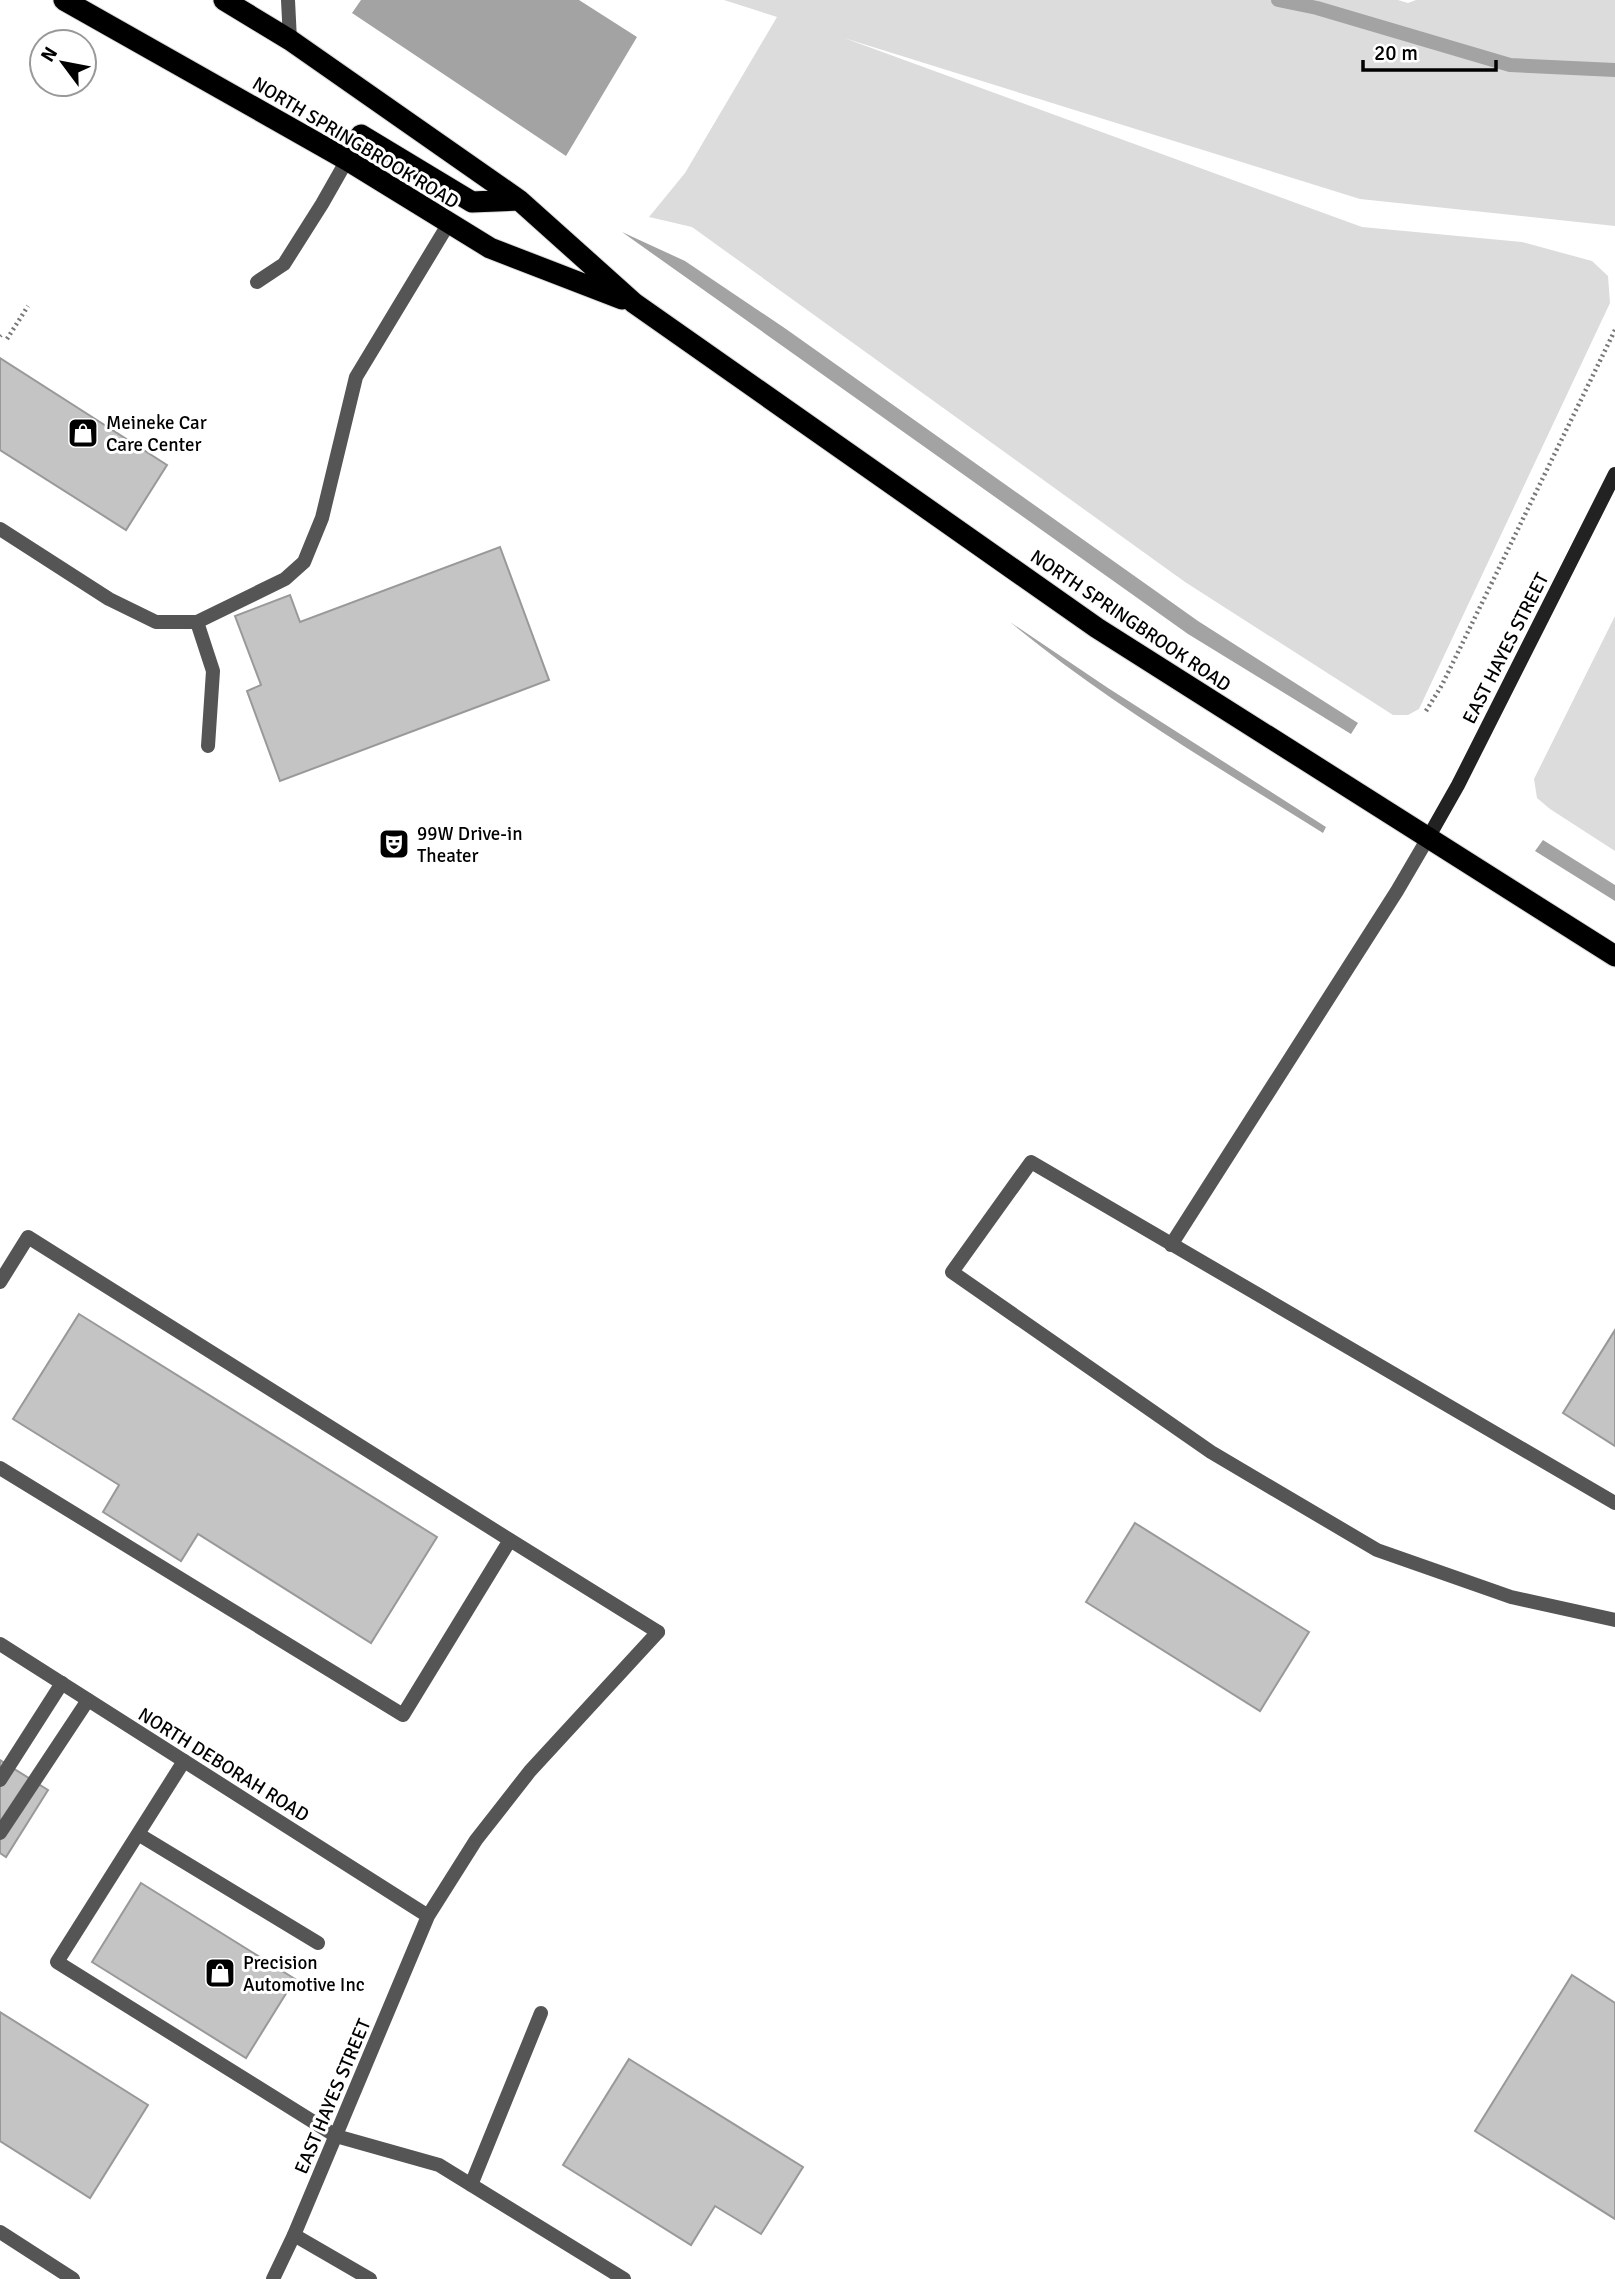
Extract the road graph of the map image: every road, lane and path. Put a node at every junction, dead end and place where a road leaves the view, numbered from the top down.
1 (64, 0) edge
2 (224, 0) edge
3 (288, 0) edge
4 (290, 40) junction
5 (347, 160) junction
6 (519, 200) junction
7 (449, 223) junction
8 (257, 282) dead end
9 (634, 303) junction
10 (28, 306) dead end
11 (1615, 330) edge
12 (7, 339) dead end
13 (1615, 474) edge
14 (0, 529) edge
15 (197, 622) junction
16 (1426, 711) dead end
17 (208, 746) dead end
18 (1428, 838) junction
19 (1615, 956) edge
20 (1171, 1245) junction
21 (0, 1282) edge
22 (0, 1468) edge
23 (1615, 1503) edge
24 (510, 1540) junction
25 (1615, 1620) edge
26 (0, 1644) edge
27 (62, 1683) junction
28 (88, 1700) junction
29 (184, 1761) junction
30 (0, 1780) edge
31 (0, 1833) edge
32 (138, 1834) junction
33 (428, 1916) junction
34 (317, 1943) dead end
35 (541, 2013) dead end
36 (336, 2136) junction
37 (471, 2185) junction
38 (0, 2232) edge
39 (294, 2235) junction
40 (73, 2279) edge
41 (273, 2279) edge
42 (370, 2279) edge
43 (624, 2279) edge

1 - 5 highway, NORTH SPRINGBROOK ROAD
2 - 4 highway, NORTH SPRINGBROOK ROAD
3 - 4 street
4 - 6 highway, NORTH SPRINGBROOK ROAD
5 - 6 highway
5 - 7 highway, NORTH SPRINGBROOK ROAD
5 - 8 street
6 - 9 highway, NORTH SPRINGBROOK ROAD
7 - 9 highway, NORTH SPRINGBROOK ROAD
7 - 15 street
9 - 18 highway, NORTH SPRINGBROOK ROAD
10 - 12 path
11 - 16 path
13 - 18 street, EAST HAYES STREET
14 - 15 street
15 - 17 street
18 - 19 highway, NORTH SPRINGBROOK ROAD
18 - 20 street
20 - 23 street
20 - 25 street
21 - 24 street
22 - 24 street
24 - 33 street, EAST HAYES STREET
26 - 27 street, NORTH DEBORAH ROAD
27 - 28 street, NORTH DEBORAH ROAD
27 - 30 street
28 - 29 street, NORTH DEBORAH ROAD
28 - 31 street
29 - 32 street
29 - 33 street, NORTH DEBORAH ROAD
32 - 34 street
32 - 36 street
33 - 36 street, EAST HAYES STREET
35 - 37 street
36 - 37 street
36 - 39 street, EAST HAYES STREET
37 - 43 street
38 - 40 street
39 - 41 street, EAST HAYES STREET
39 - 42 street

